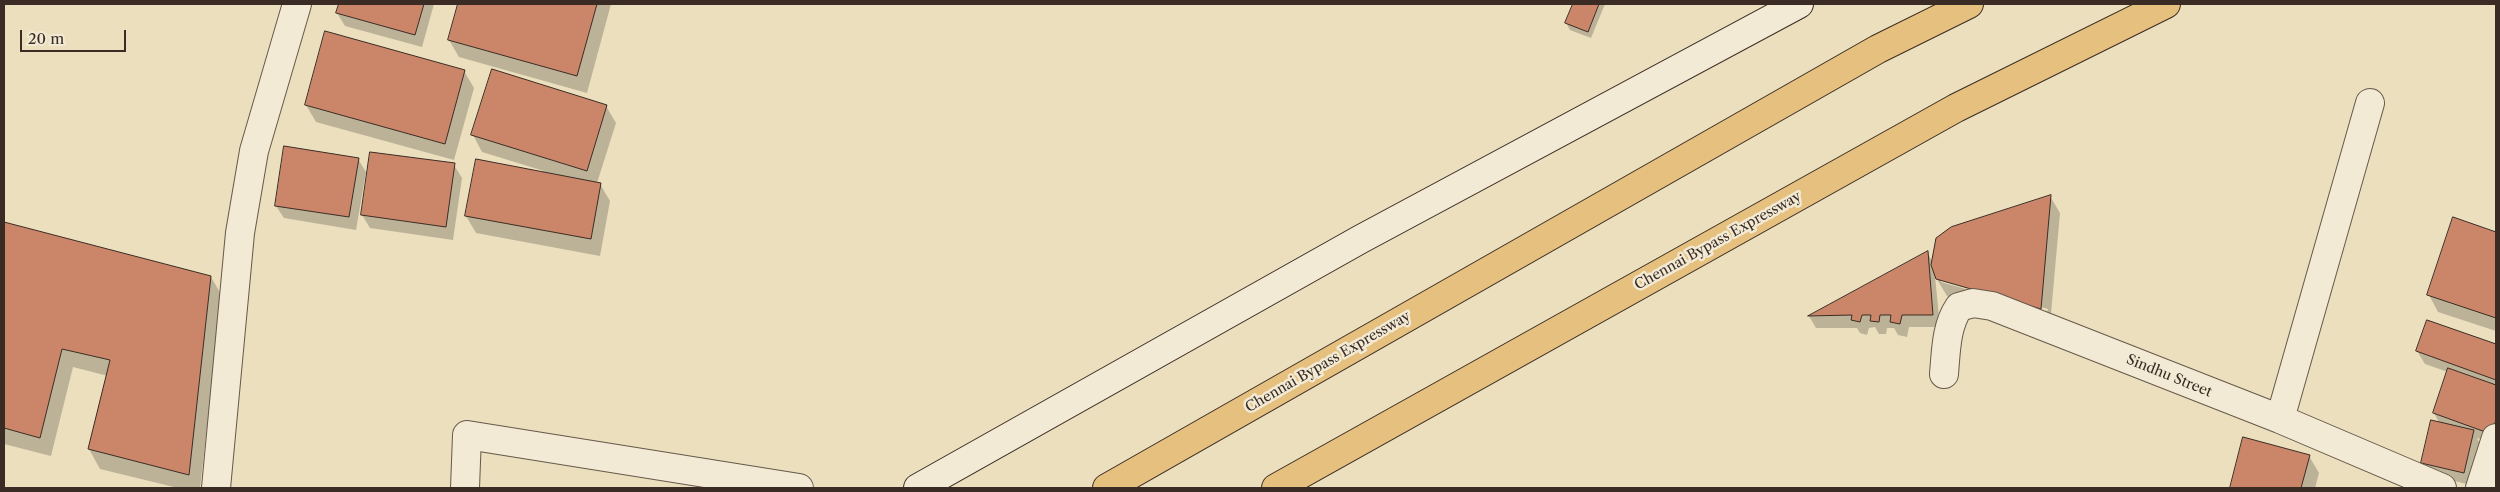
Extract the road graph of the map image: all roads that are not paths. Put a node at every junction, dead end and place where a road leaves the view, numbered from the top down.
1 (298, 4) edge
2 (1799, 4) edge
3 (1970, 4) edge
4 (2166, 4) edge
5 (2370, 103) dead end
6 (1944, 374) dead end
7 (2280, 419) junction
8 (2496, 438) edge
9 (216, 488) edge
10 (465, 488) edge
11 (800, 488) edge
12 (918, 488) edge
13 (1107, 488) edge
14 (1276, 488) edge
15 (2442, 488) edge
16 (2480, 488) edge

1 - 9 street
2 - 12 street
3 - 13 highway, Chennai Bypass Expressway
4 - 14 highway, Chennai Bypass Expressway
5 - 7 street
6 - 7 street, Sindhu Street
7 - 15 street, Sindhu Street
8 - 16 street
10 - 11 street

